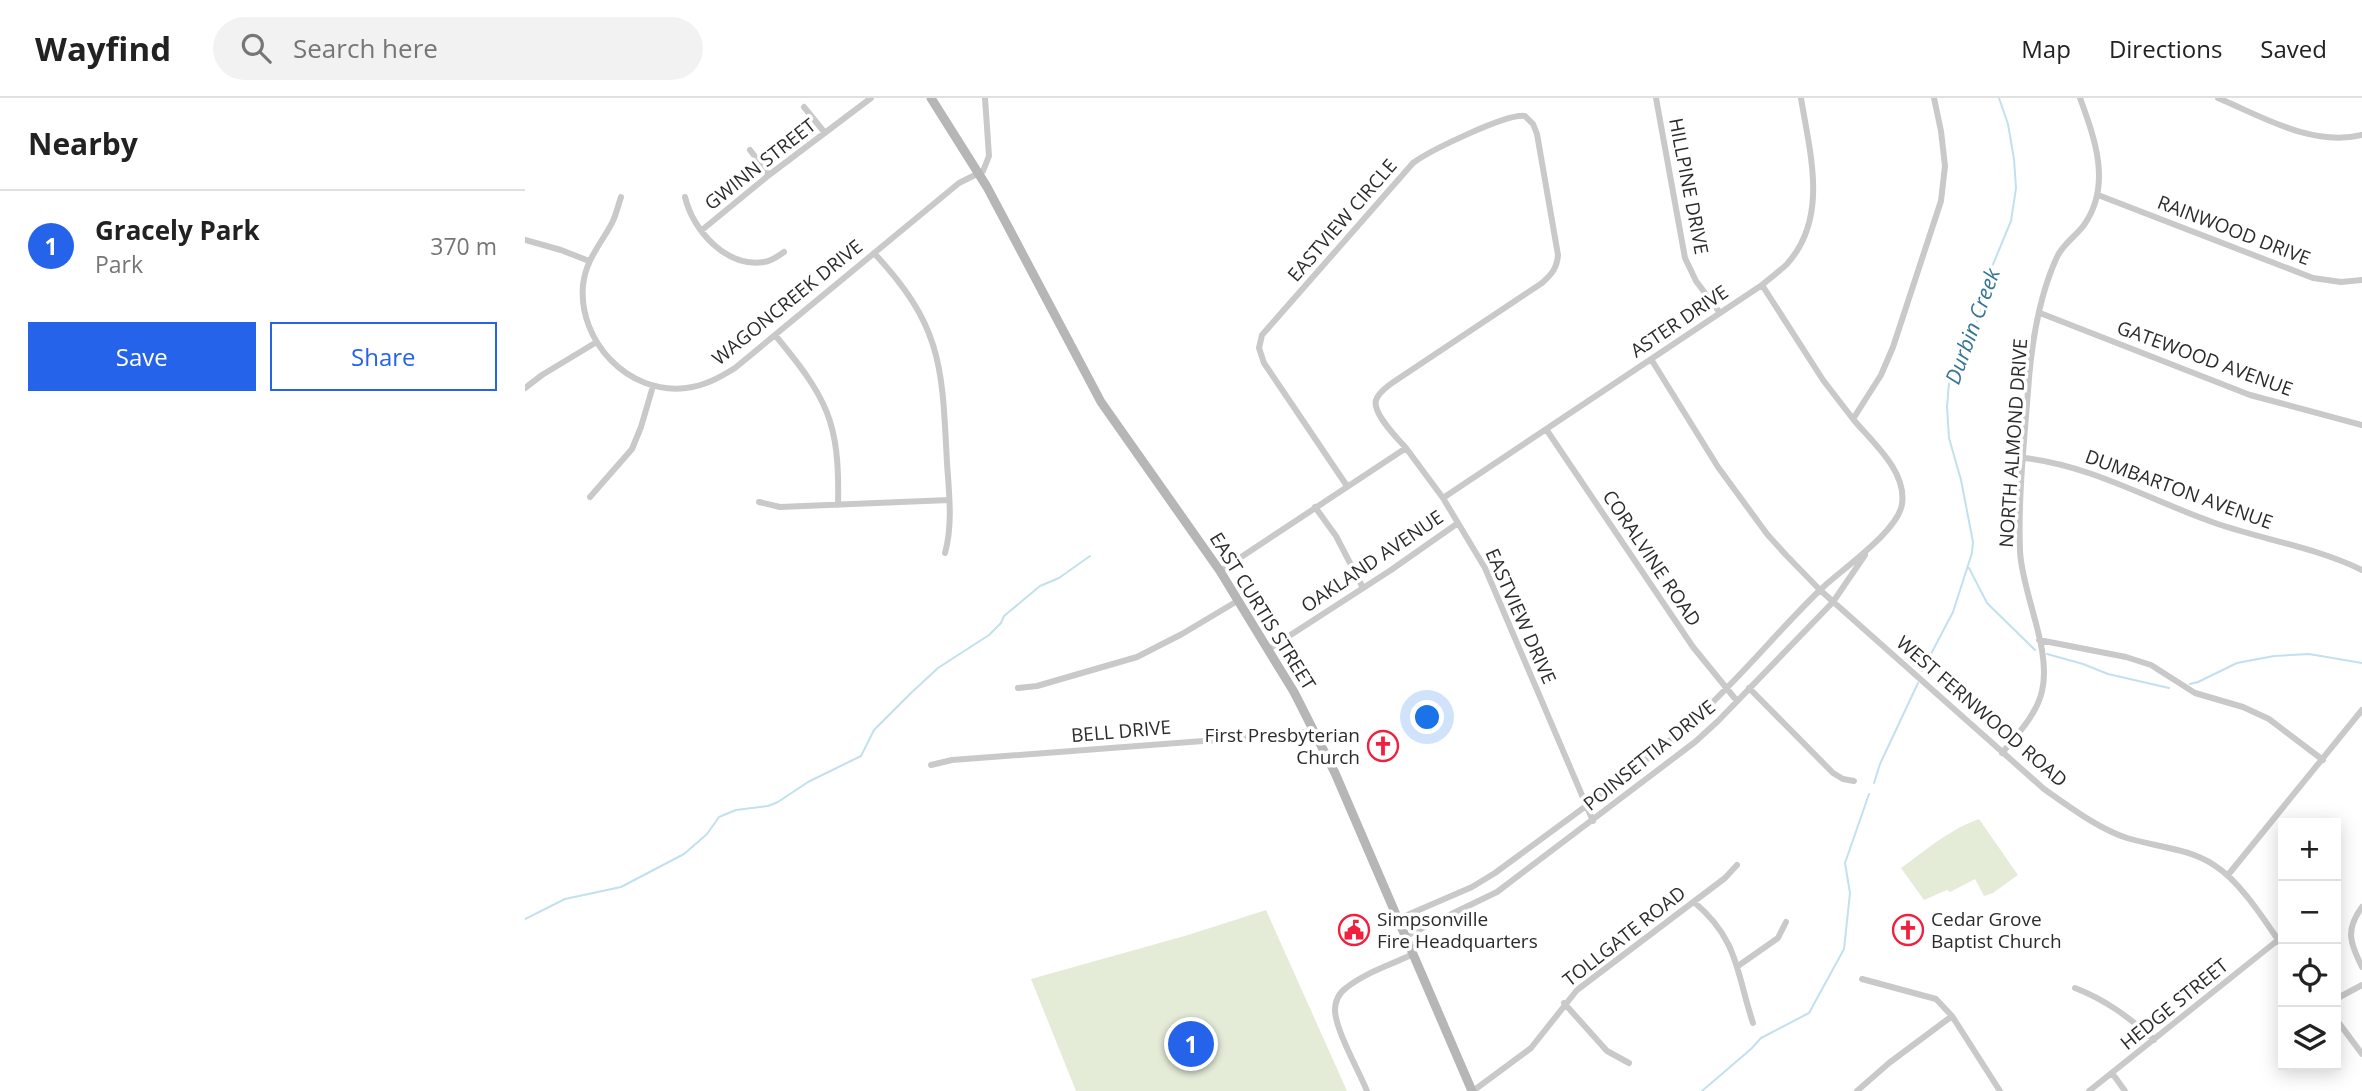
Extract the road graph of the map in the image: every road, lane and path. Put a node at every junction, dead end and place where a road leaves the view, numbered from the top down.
1 (871, 98) edge
2 (931, 98) edge
3 (985, 98) edge
4 (1656, 98) edge
5 (1801, 98) edge
6 (1934, 98) edge
7 (2090, 98) edge
8 (2218, 98) edge
9 (2081, 100) edge
10 (804, 107) dead end
11 (825, 133) junction
12 (2362, 135) edge
13 (750, 150) dead end
14 (978, 173) junction
15 (769, 175) junction
16 (2098, 195) junction
17 (621, 197) dead end
18 (685, 197) dead end
19 (702, 230) junction
20 (525, 240) edge
21 (784, 252) dead end
22 (874, 253) junction
23 (589, 261) junction
24 (2362, 280) edge
25 (1762, 285) junction
26 (1720, 313) junction
27 (2040, 313) junction
28 (775, 335) junction
29 (596, 343) junction
30 (1651, 359) junction
31 (653, 386) junction
32 (525, 388) edge
33 (1853, 419) junction
34 (2362, 425) edge
35 (1546, 429) junction
36 (1406, 448) junction
37 (2024, 458) junction
38 (1347, 486) junction
39 (590, 496) dead end
40 (1443, 498) junction
41 (949, 500) junction
42 (759, 502) dead end
43 (838, 505) junction
44 (1315, 507) junction
45 (1458, 523) junction
46 (1870, 547) junction
47 (946, 554) dead end
48 (2362, 570) edge
49 (1220, 571) junction
50 (1363, 588) junction
51 (1820, 590) junction
52 (1239, 600) junction
53 (1833, 602) junction
54 (2039, 640) junction
55 (1269, 649) junction
56 (1018, 688) dead end
57 (1726, 688) junction
58 (1749, 688) junction
59 (1737, 701) junction
60 (2362, 710) edge
61 (1314, 730) junction
62 (2002, 753) junction
63 (2323, 760) junction
64 (931, 765) dead end
65 (1854, 781) dead end
66 (1587, 805) junction
67 (1593, 821) junction
68 (1737, 865) dead end
69 (2228, 876) junction
70 (1694, 902) junction
71 (2362, 907) edge
72 (1398, 919) junction
73 (1786, 922) dead end
74 (1406, 936) junction
75 (2278, 940) joint
76 (1413, 954) junction
77 (1738, 966) junction
78 (2362, 967) edge
79 (1862, 979) dead end
80 (2362, 985) edge
81 (2075, 988) dead end
82 (2341, 996) edge
83 (1564, 1003) junction
84 (1952, 1016) junction
85 (1753, 1023) dead end
86 (2341, 1026) edge
87 (2154, 1040) junction
88 (2362, 1054) edge
89 (1629, 1063) dead end
90 (2112, 1073) junction
91 (1367, 1091) edge
92 (1473, 1091) edge
93 (1857, 1091) edge
94 (2000, 1091) edge
95 (2089, 1091) edge
96 (2125, 1091) edge

1 - 11 street, GWINN STREET
2 - 14 main road, EAST CURTIS STREET
3 - 14 street
4 - 26 street, HILLPINE DRIVE
5 - 25 street, ASTER DRIVE
6 - 33 street
7 - 9 street
8 - 12 street
9 - 16 street, NORTH ALMOND DRIVE
10 - 11 street
11 - 15 street, GWINN STREET
13 - 15 street
14 - 22 street, WAGONCREEK DRIVE
14 - 49 main road, EAST CURTIS STREET
15 - 19 street, GWINN STREET
16 - 24 street, RAINWOOD DRIVE
16 - 27 street, NORTH ALMOND DRIVE
17 - 23 street, WAGONCREEK DRIVE
18 - 19 street
19 - 21 street
20 - 23 street
22 - 28 street, WAGONCREEK DRIVE
22 - 41 street
23 - 29 street, WAGONCREEK DRIVE
25 - 26 street, ASTER DRIVE
25 - 33 street, POINSETTIA DRIVE
26 - 30 street, ASTER DRIVE
27 - 34 street, GATEWOOD AVENUE
27 - 37 street, NORTH ALMOND DRIVE
28 - 31 street, WAGONCREEK DRIVE
28 - 43 street
29 - 31 street, WAGONCREEK DRIVE
29 - 32 street
30 - 35 street, ASTER DRIVE
30 - 51 street, WEST FERNWOOD ROAD
31 - 39 street
33 - 46 street, POINSETTIA DRIVE
35 - 40 street, ASTER DRIVE
35 - 57 street, CORALVINE ROAD
36 - 38 street
36 - 38 street, EASTVIEW CIRCLE
36 - 40 street, EASTVIEW DRIVE
37 - 48 street, DUMBARTON AVENUE
37 - 54 street, NORTH ALMOND DRIVE
38 - 44 street
40 - 45 street, EASTVIEW DRIVE
41 - 43 street
41 - 47 street
42 - 43 street
44 - 49 street
44 - 50 street
45 - 50 street, OAKLAND AVENUE
45 - 66 street, EASTVIEW DRIVE
46 - 51 street, POINSETTIA DRIVE
46 - 53 street, POINSETTIA DRIVE
49 - 52 main road, EAST CURTIS STREET
50 - 55 street, OAKLAND AVENUE
51 - 53 street, WEST FERNWOOD ROAD
51 - 57 street, POINSETTIA DRIVE
52 - 55 main road, EAST CURTIS STREET
52 - 56 street
53 - 58 street, POINSETTIA DRIVE
53 - 62 street, WEST FERNWOOD ROAD
54 - 62 street, NORTH ALMOND DRIVE
54 - 63 street
55 - 61 main road, EAST CURTIS STREET
57 - 59 street, CORALVINE ROAD
57 - 66 street, POINSETTIA DRIVE
58 - 59 street, POINSETTIA DRIVE
58 - 65 street
59 - 67 street, POINSETTIA DRIVE
60 - 63 street
61 - 64 street, BELL DRIVE
61 - 72 main road, EAST CURTIS STREET
62 - 69 street, WEST FERNWOOD ROAD
63 - 69 street
66 - 67 street, EASTVIEW DRIVE
66 - 72 street, POINSETTIA DRIVE
67 - 74 street, POINSETTIA DRIVE
68 - 70 street, TOLLGATE ROAD
69 - 75 street, WEST FERNWOOD ROAD
70 - 77 street
70 - 83 street, TOLLGATE ROAD
71 - 78 street
72 - 74 main road, EAST CURTIS STREET
73 - 77 street
74 - 76 main road, EAST CURTIS STREET
75 - 87 street, HEDGE STREET
76 - 91 street
76 - 92 main road, EAST CURTIS STREET
77 - 85 street
79 - 84 street
80 - 82 street
81 - 87 street
83 - 89 street
83 - 92 street, TOLLGATE ROAD
84 - 93 street
84 - 94 street
86 - 88 street
87 - 90 street, HEDGE STREET
90 - 95 street, HEDGE STREET
90 - 96 street

